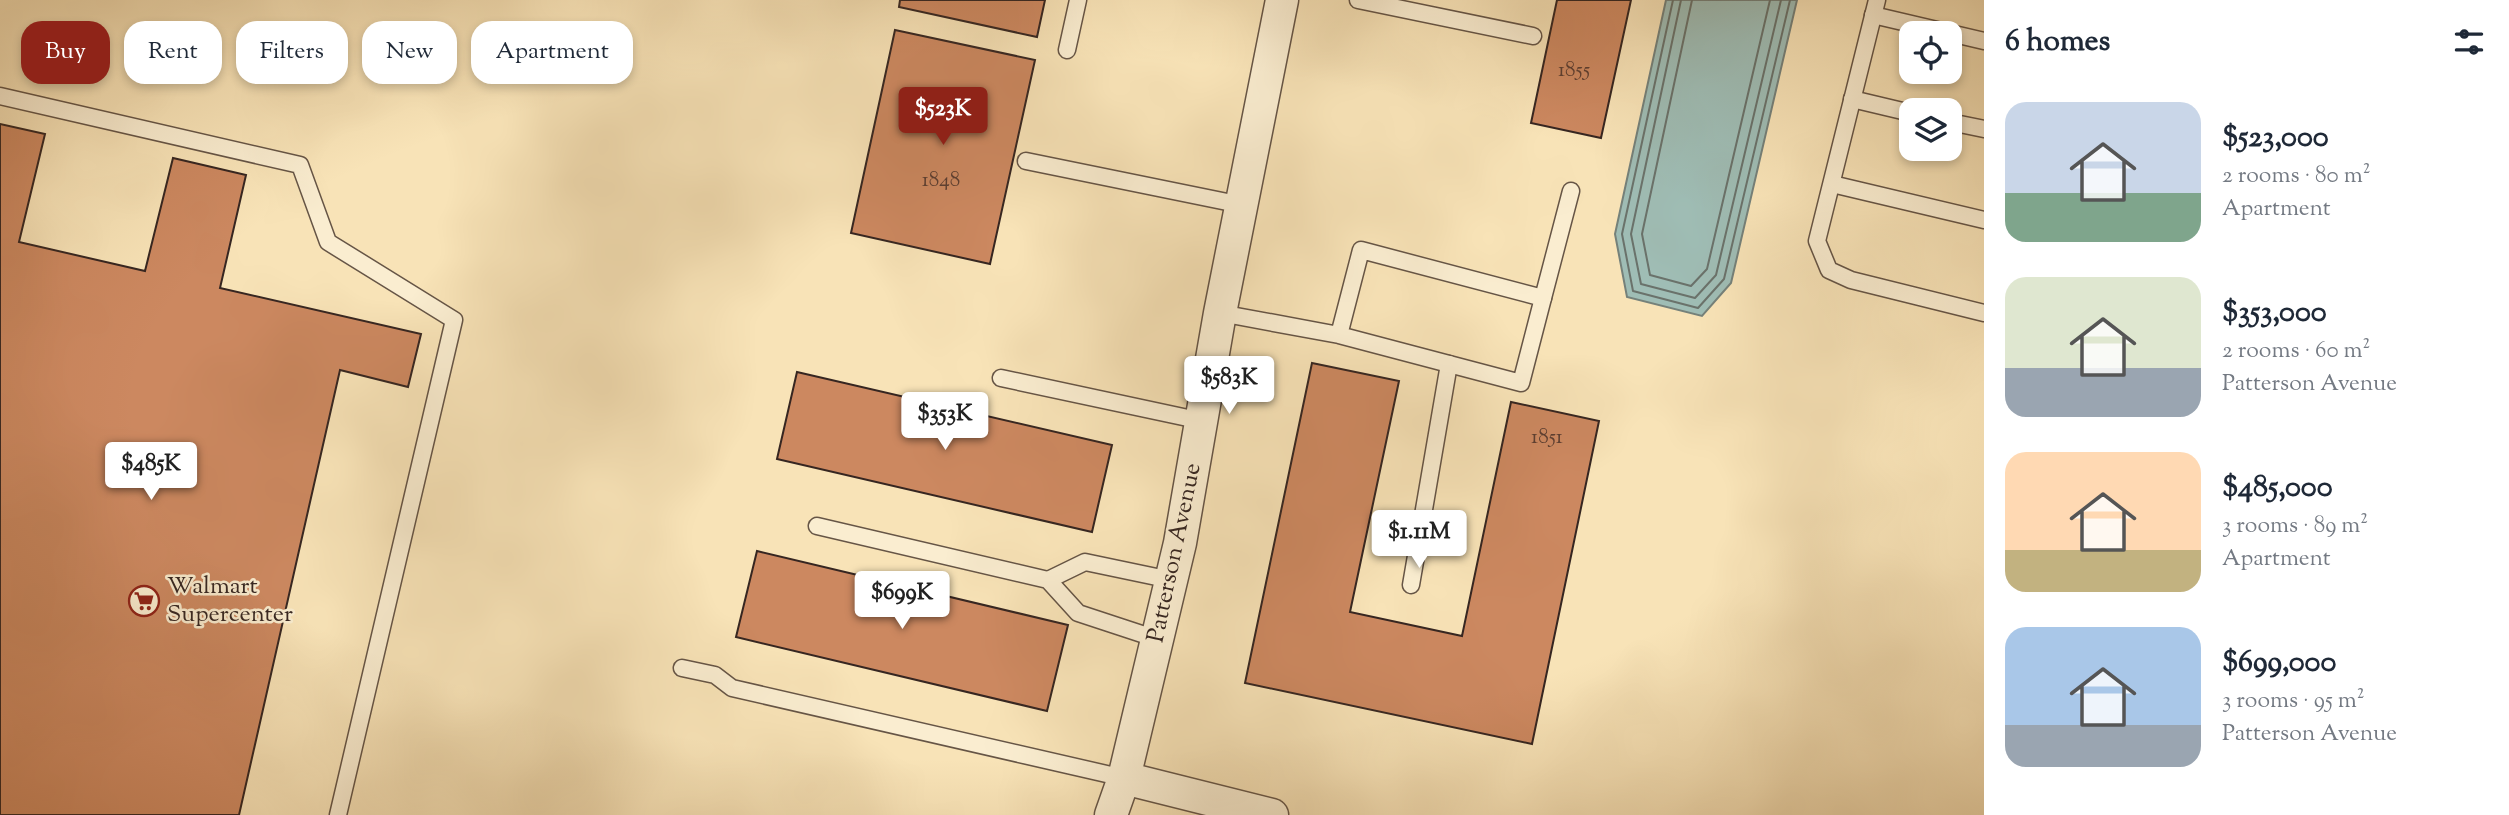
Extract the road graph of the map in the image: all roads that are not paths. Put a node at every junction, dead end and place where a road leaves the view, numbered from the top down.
1 (1077, 0) edge
2 (1282, 0) edge
3 (1358, 0) edge
4 (1875, 7) edge
5 (1533, 36) dead end
6 (1984, 41) edge
7 (1067, 50) dead end
8 (0, 96) edge
9 (1852, 99) junction
10 (1899, 110) edge
11 (1962, 124) edge
12 (1984, 129) edge
13 (1026, 161) dead end
14 (1832, 184) junction
15 (1571, 191) dead end
16 (1241, 205) junction
17 (1984, 220) edge
18 (1544, 298) junction
19 (1220, 313) junction
20 (1984, 313) edge
21 (1339, 335) junction
22 (1449, 364) junction
23 (1001, 378) dead end
24 (1202, 421) junction
25 (817, 526) dead end
26 (1048, 580) junction
27 (1171, 580) junction
28 (1411, 586) dead end
29 (1157, 639) junction
30 (682, 668) dead end
31 (1124, 778) junction
32 (338, 815) edge
33 (1111, 815) edge
34 (1272, 815) edge

1 - 7 lane
2 - 16 street, Patterson Avenue
3 - 5 lane
4 - 6 lane
4 - 9 lane
8 - 32 lane
9 - 10 lane
9 - 14 lane
11 - 12 lane
13 - 16 lane
14 - 17 lane
14 - 20 lane
15 - 18 lane
16 - 19 street, Patterson Avenue
18 - 21 lane
18 - 22 lane
19 - 21 lane
19 - 24 street, Patterson Avenue
21 - 22 lane
22 - 28 lane
23 - 24 lane
24 - 27 street, Patterson Avenue
25 - 26 lane
26 - 27 lane
26 - 29 lane
27 - 29 street, Patterson Avenue
29 - 31 street, Patterson Avenue
30 - 31 lane
31 - 33 street, Patterson Avenue
31 - 34 street

